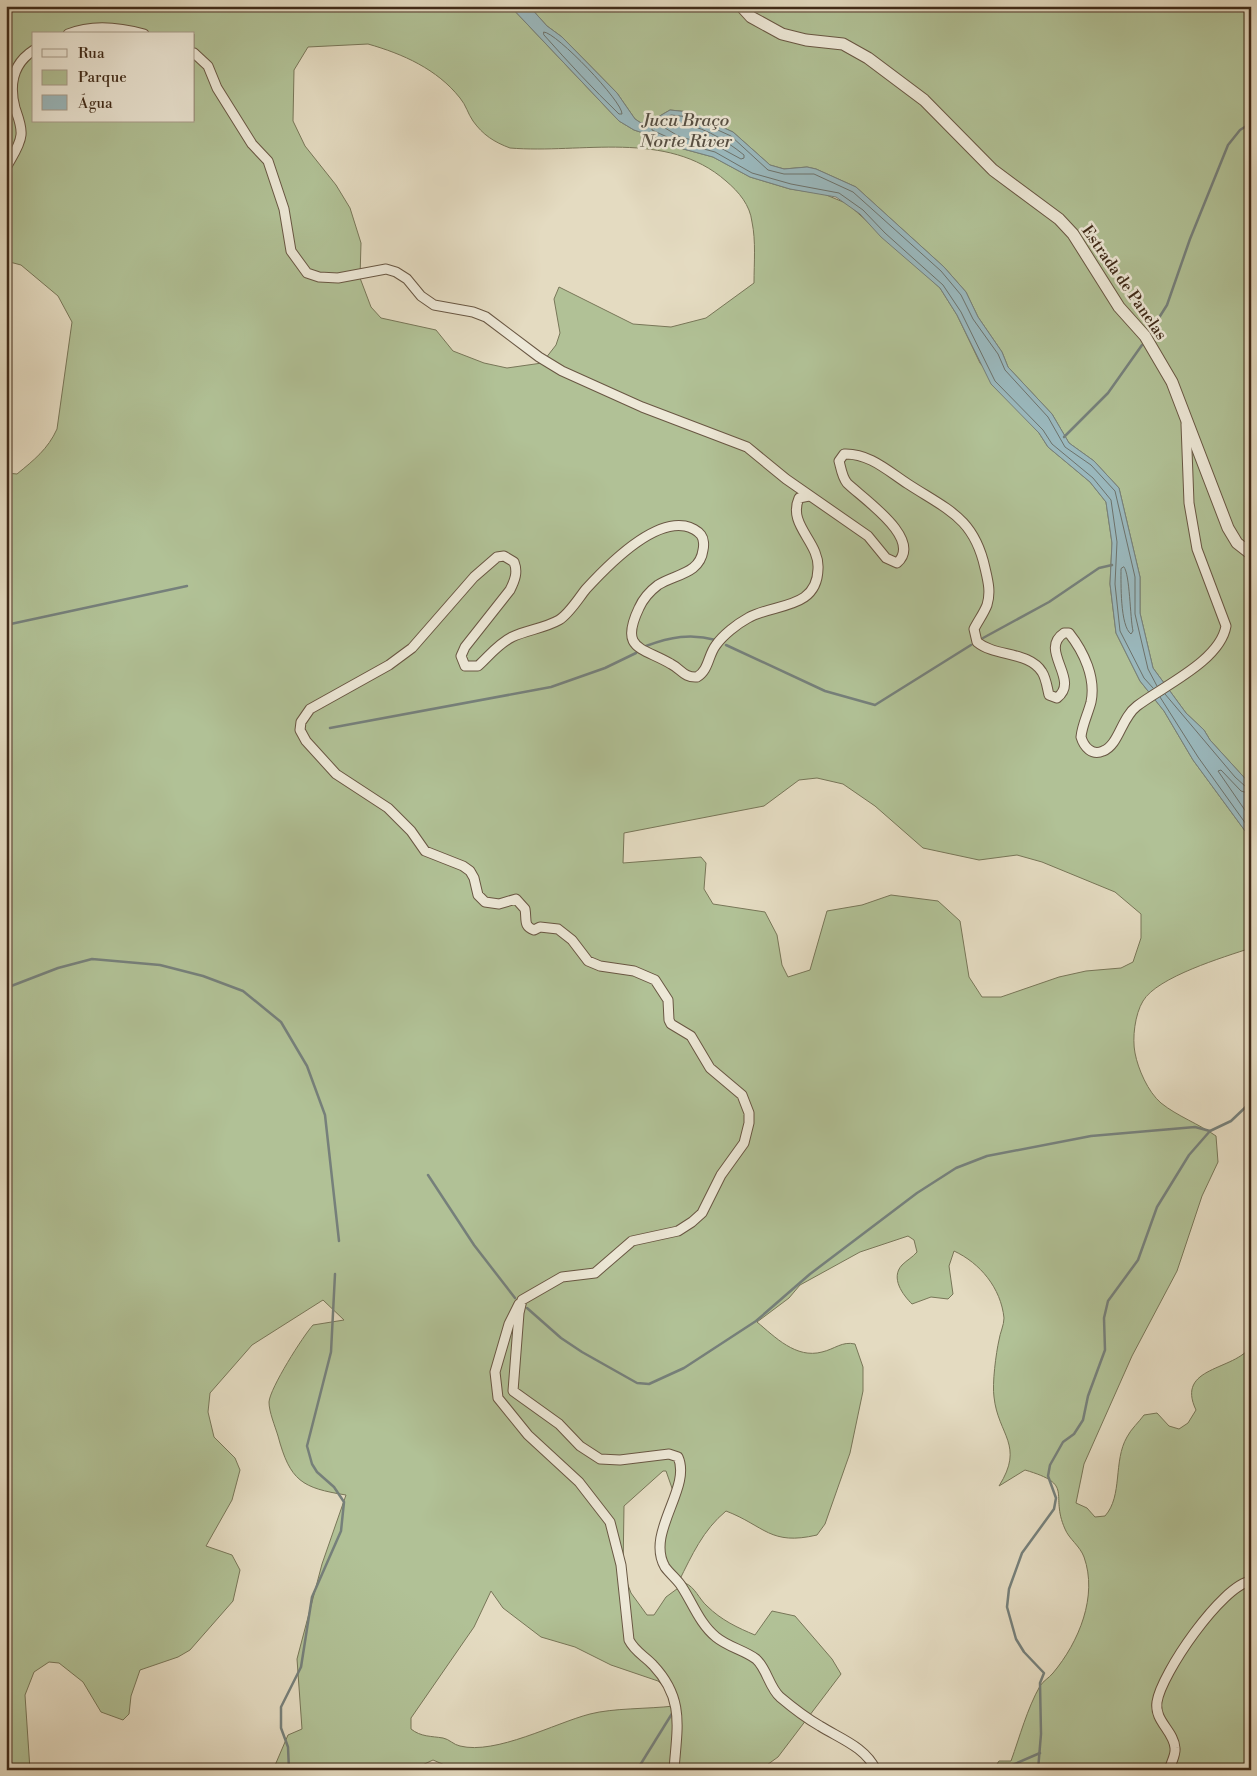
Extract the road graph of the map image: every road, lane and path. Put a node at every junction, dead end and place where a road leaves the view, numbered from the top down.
1 (741, 6) edge
2 (72, 32) edge
3 (130, 32) edge
4 (32, 51) edge
5 (195, 54) edge
6 (6, 168) edge
7 (1186, 415) junction
8 (809, 496) junction
9 (1251, 554) edge
10 (522, 1300) junction
11 (1251, 1581) edge
12 (674, 1770) edge
13 (876, 1770) edge
14 (1169, 1770) edge

1 - 7 street, Estrada de Panelas
2 - 3 street
4 - 6 street
5 - 8 street
7 - 8 street
7 - 9 street, Estrada de Panelas
8 - 10 street
10 - 12 street
10 - 13 street
11 - 14 street

